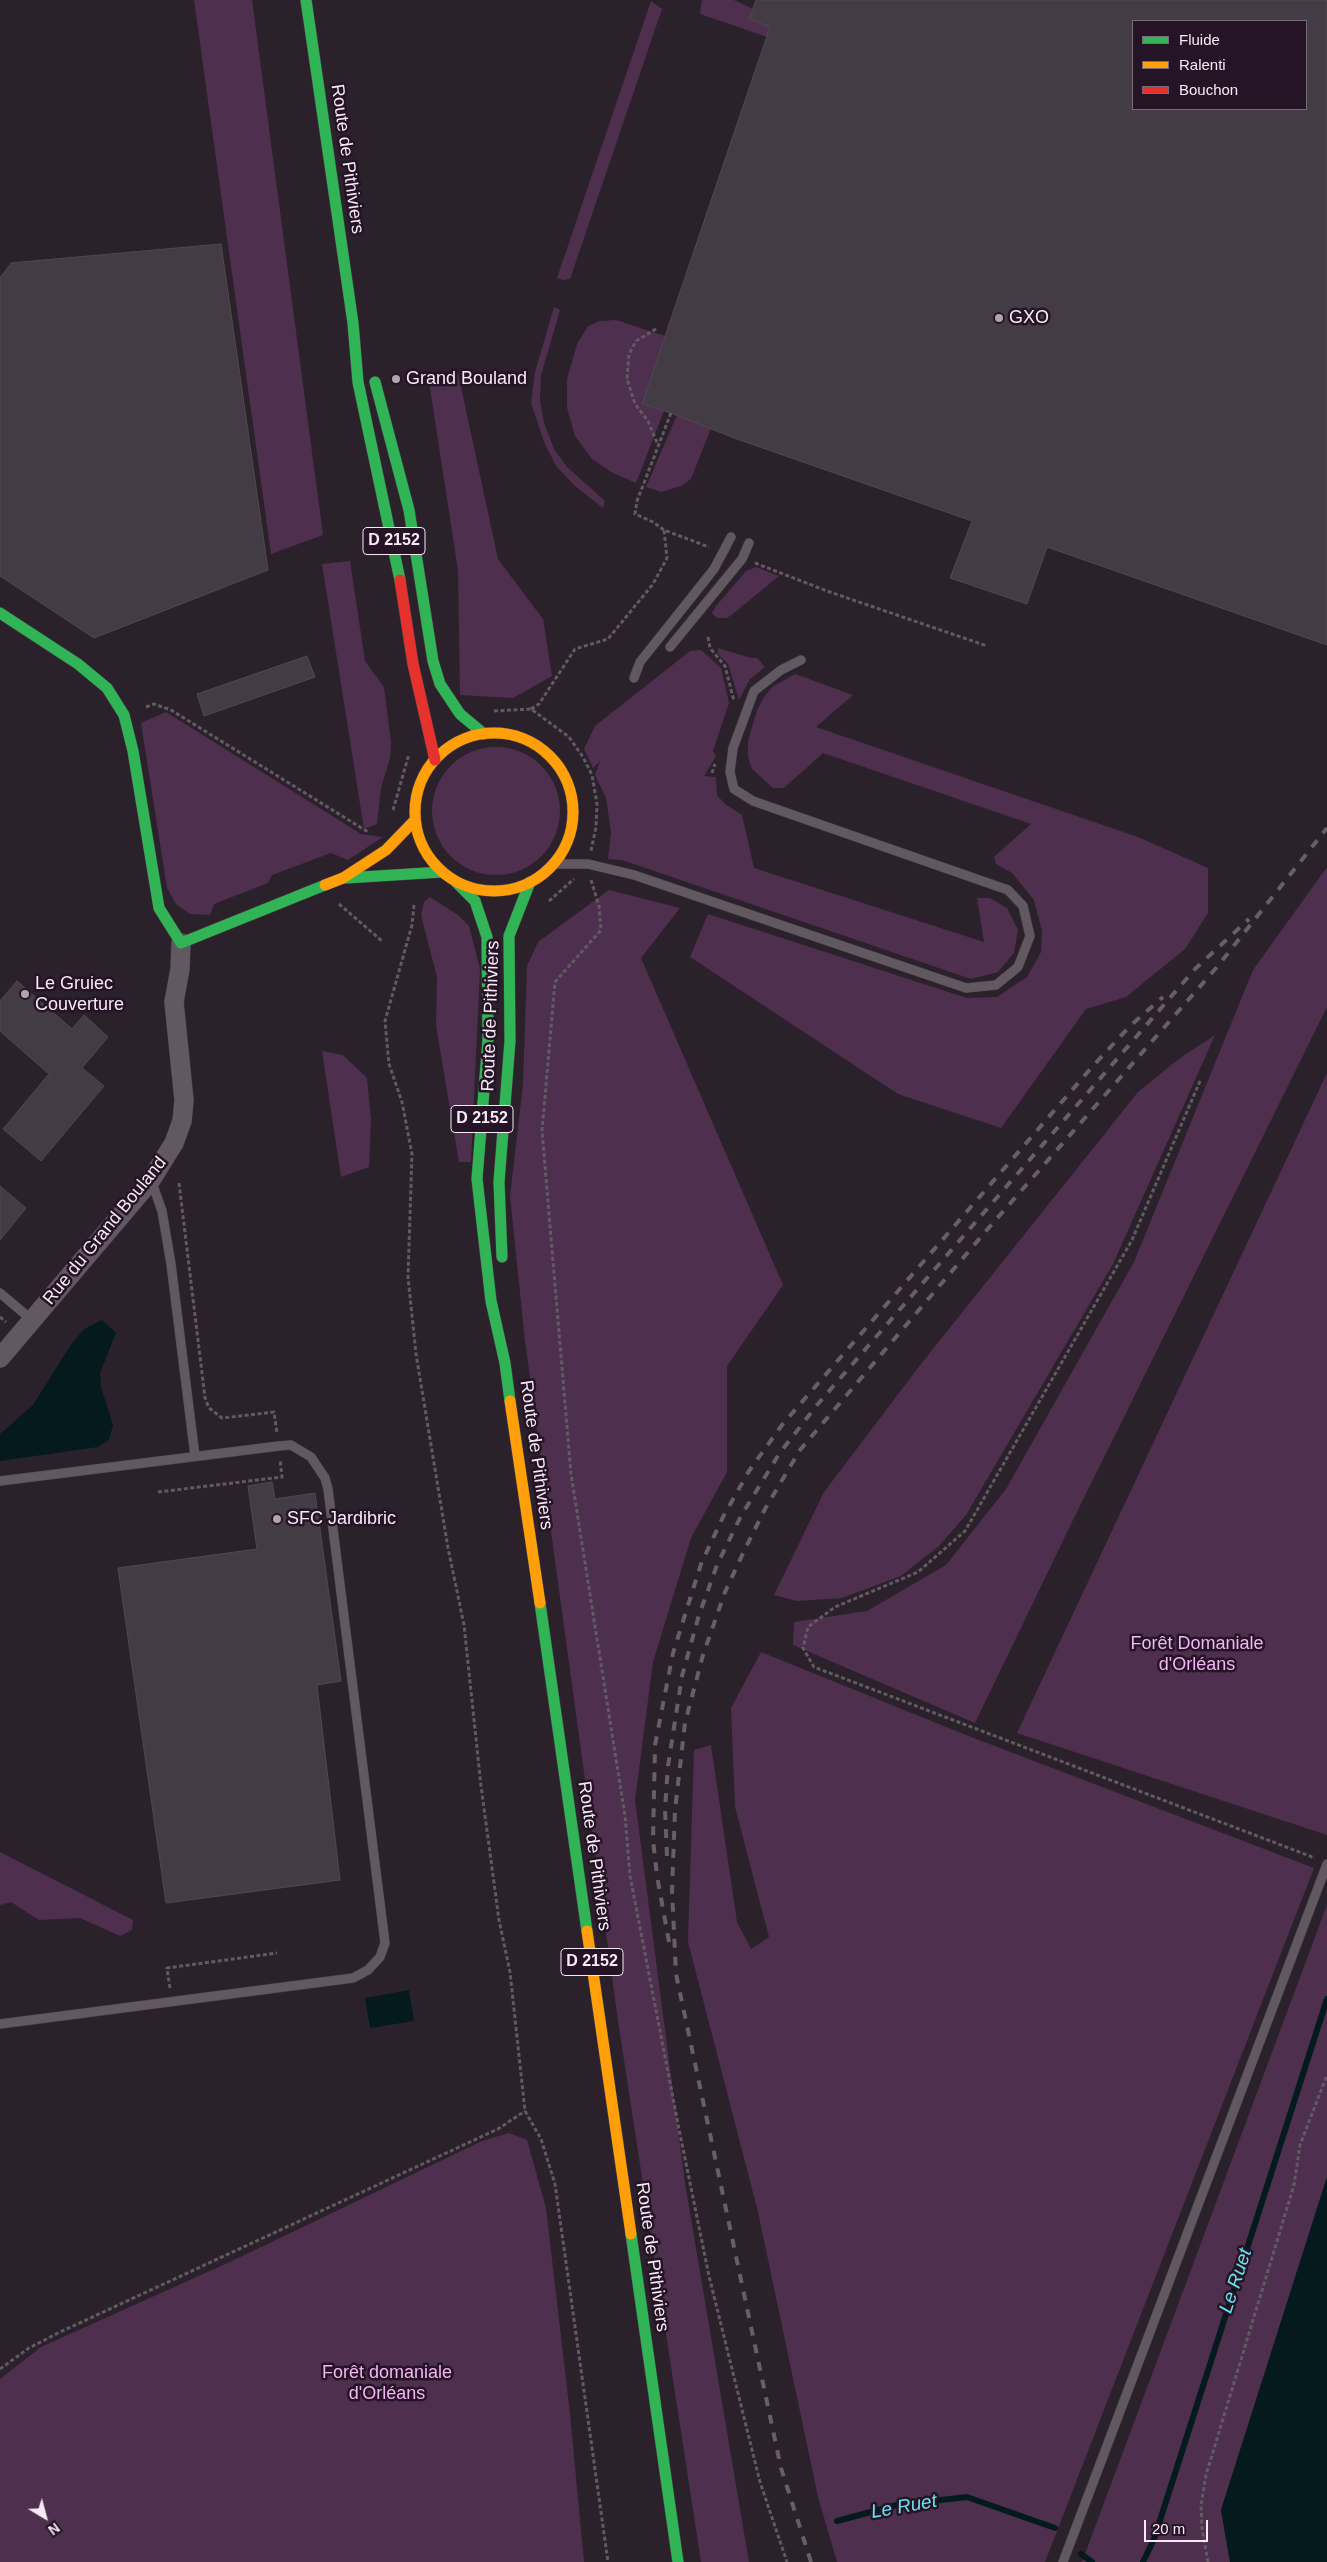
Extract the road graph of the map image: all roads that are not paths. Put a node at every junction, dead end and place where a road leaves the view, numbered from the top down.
1 (306, 0) edge
2 (353, 322) junction
3 (731, 537) dead end
4 (749, 543) dead end
5 (0, 613) edge
6 (670, 646) dead end
7 (801, 660) dead end
8 (634, 678) dead end
9 (484, 734) junction
10 (435, 760) junction
11 (415, 820) junction
12 (554, 864) junction
13 (442, 872) junction
14 (343, 878) junction
15 (456, 882) junction
16 (530, 882) junction
17 (181, 943) junction
18 (151, 1180) junction
19 (502, 1265) dead end
20 (0, 1293) edge
21 (505, 1311) dead end
22 (32, 1320) junction
23 (0, 1358) edge
24 (505, 1363) junction
25 (195, 1456) junction
26 (0, 1481) edge
27 (1327, 1864) edge
28 (0, 2024) edge
29 (678, 2562) edge
30 (1063, 2562) edge

1 - 2 main road, Route de Pithiviers / D 2152
2 - 9 main road, Route de Pithiviers / D 2152
2 - 10 main road, Route de Pithiviers / D 2152
3 - 8 lane
4 - 6 lane
5 - 17 main road
7 - 12 lane
9 - 10 main road
9 - 12 main road
10 - 11 main road
11 - 13 main road
11 - 14 main road
12 - 16 main road
13 - 14 main road
13 - 15 main road
14 - 17 main road
15 - 16 main road
15 - 24 main road, Route de Pithiviers / D 2152
16 - 19 main road, Route de Pithiviers / D 2152
17 - 18 street, Rue du Grand Bouland
18 - 22 street, Rue du Grand Bouland
18 - 25 lane
20 - 22 lane
21 - 24 main road, Route de Pithiviers / D 2152
22 - 23 street, Rue du Grand Bouland
24 - 29 main road, Route de Pithiviers / D 2152
25 - 26 lane
25 - 28 lane
27 - 30 lane

